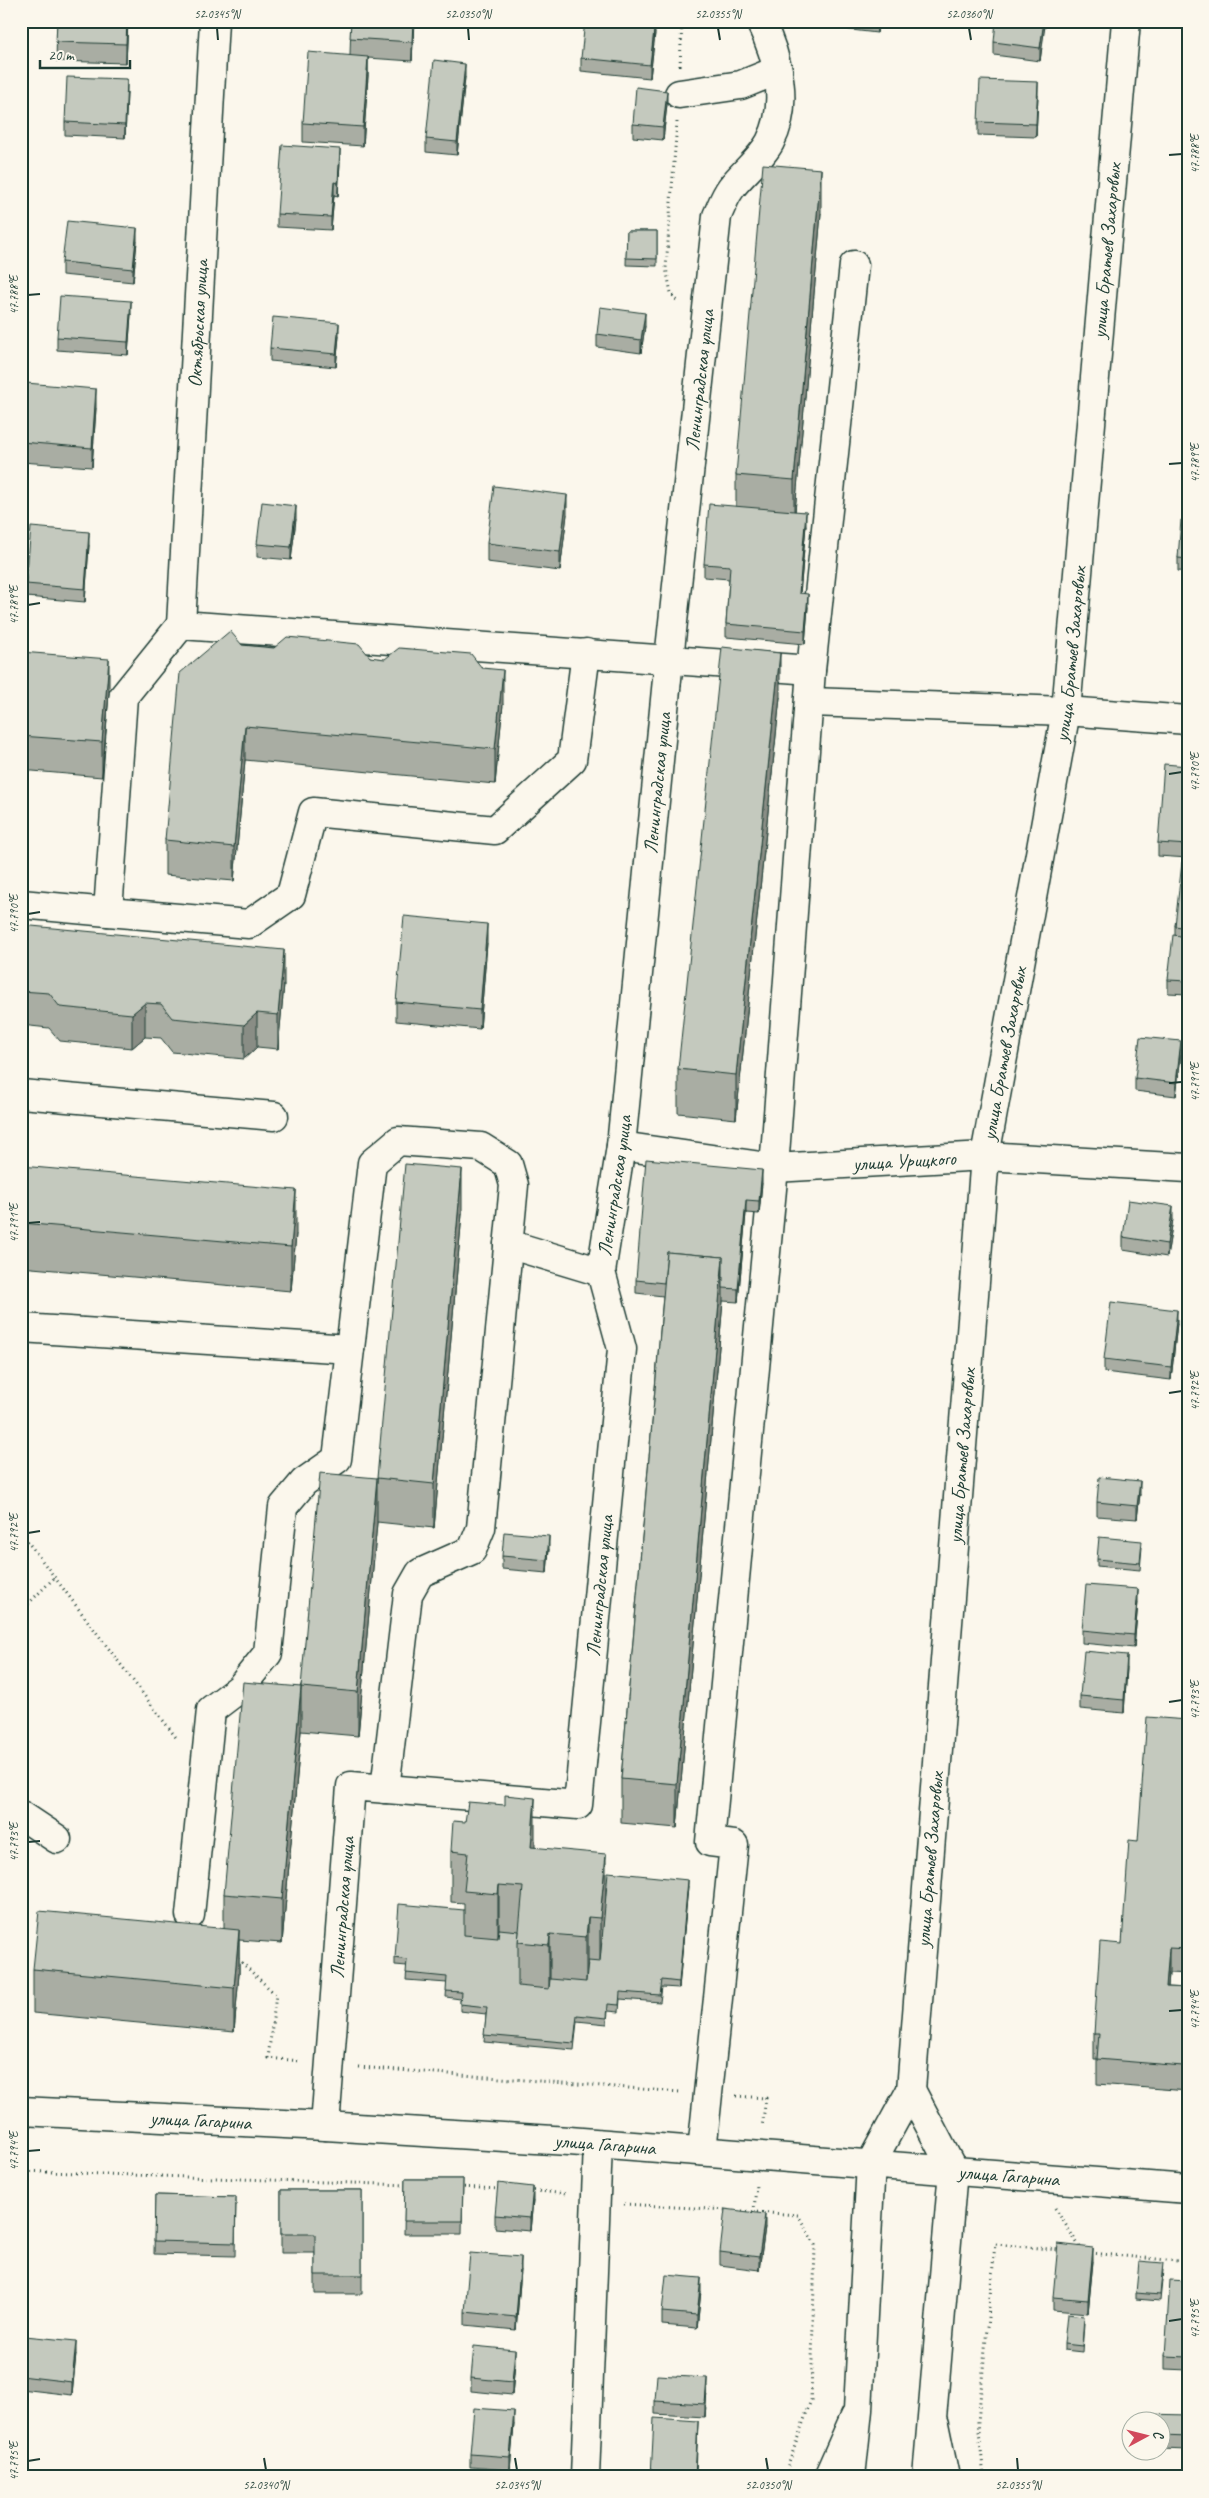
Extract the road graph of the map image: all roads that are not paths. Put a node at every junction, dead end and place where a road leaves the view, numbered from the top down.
1 (214, 21) edge
2 (760, 21) edge
3 (1126, 21) edge
4 (778, 70) junction
5 (679, 94) road end
6 (854, 265) dead end
7 (181, 625) junction
8 (586, 653) junction
9 (669, 659) junction
10 (811, 670) junction
11 (810, 702) junction
12 (1066, 711) junction
13 (1188, 720) edge
14 (21, 904) edge
15 (108, 912) junction
16 (21, 1094) edge
17 (274, 1116) dead end
18 (622, 1146) junction
19 (985, 1156) junction
20 (774, 1168) junction
21 (1188, 1168) edge
22 (508, 1244) junction
23 (601, 1272) junction
24 (21, 1328) edge
25 (350, 1348) junction
26 (385, 1789) junction
27 (21, 1815) edge
28 (56, 1839) dead end
29 (190, 1915) dead end
30 (911, 2090) junction
31 (21, 2111) edge
32 (325, 2126) junction
33 (598, 2144) junction
34 (702, 2150) junction
35 (871, 2163) junction
36 (953, 2170) junction
37 (1188, 2189) edge
38 (858, 2410) junction
39 (933, 2418) junction
40 (585, 2477) edge
41 (828, 2477) edge
42 (851, 2477) edge
43 (927, 2477) edge
44 (945, 2477) edge

1 - 7 main road, Октябрьская улица
2 - 4 main road, Ленинградская улица
3 - 12 main road, улица Братьев Захаровых
4 - 5 main road
4 - 9 main road, Ленинградская улица
6 - 10 main road
7 - 8 main road
7 - 15 main road
8 - 9 main road
8 - 15 main road
9 - 10 main road
9 - 18 main road, Ленинградская улица
10 - 11 main road
11 - 12 main road
11 - 20 main road
12 - 13 main road
12 - 19 main road, улица Братьев Захаровых
14 - 15 main road
16 - 17 main road
18 - 20 main road, улица Урицкого
18 - 23 main road, Ленинградская улица
19 - 20 main road, улица Урицкого
19 - 21 main road, улица Урицкого
19 - 30 main road, улица Братьев Захаровых
20 - 34 main road
22 - 23 main road
22 - 25 main road
22 - 26 main road
23 - 26 main road, Ленинградская улица
24 - 25 main road
25 - 29 main road
26 - 32 main road, Ленинградская улица
27 - 28 main road
30 - 35 main road, улица Братьев Захаровых
30 - 36 main road
31 - 32 main road, улица Гагарина
32 - 33 main road, улица Гагарина
33 - 34 main road, улица Гагарина
33 - 40 main road
34 - 35 main road, улица Гагарина
35 - 36 main road, улица Гагарина
35 - 38 main road
36 - 37 main road, улица Гагарина
36 - 39 main road
38 - 41 main road
38 - 42 main road
39 - 43 main road
39 - 44 main road

